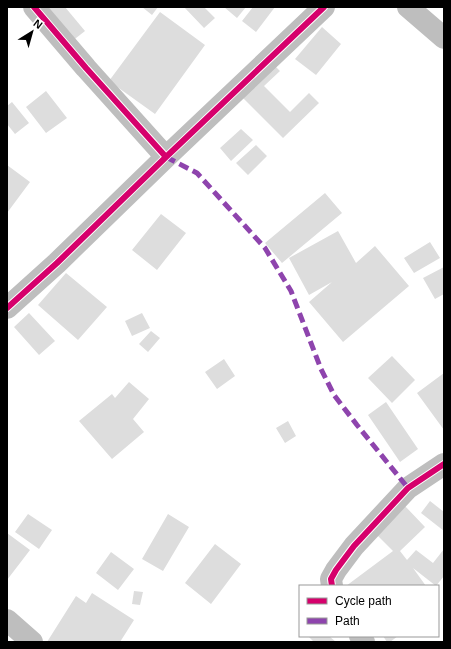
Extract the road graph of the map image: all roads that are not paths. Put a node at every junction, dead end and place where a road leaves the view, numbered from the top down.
1 (34, 7) edge
2 (324, 7) edge
3 (408, 7) edge
4 (444, 38) edge
5 (166, 157) junction
6 (7, 308) edge
7 (444, 464) edge
8 (332, 585) edge
9 (7, 620) edge
10 (32, 642) edge

1 - 5 street
2 - 5 street
3 - 4 street
5 - 6 street
7 - 8 street
9 - 10 street

